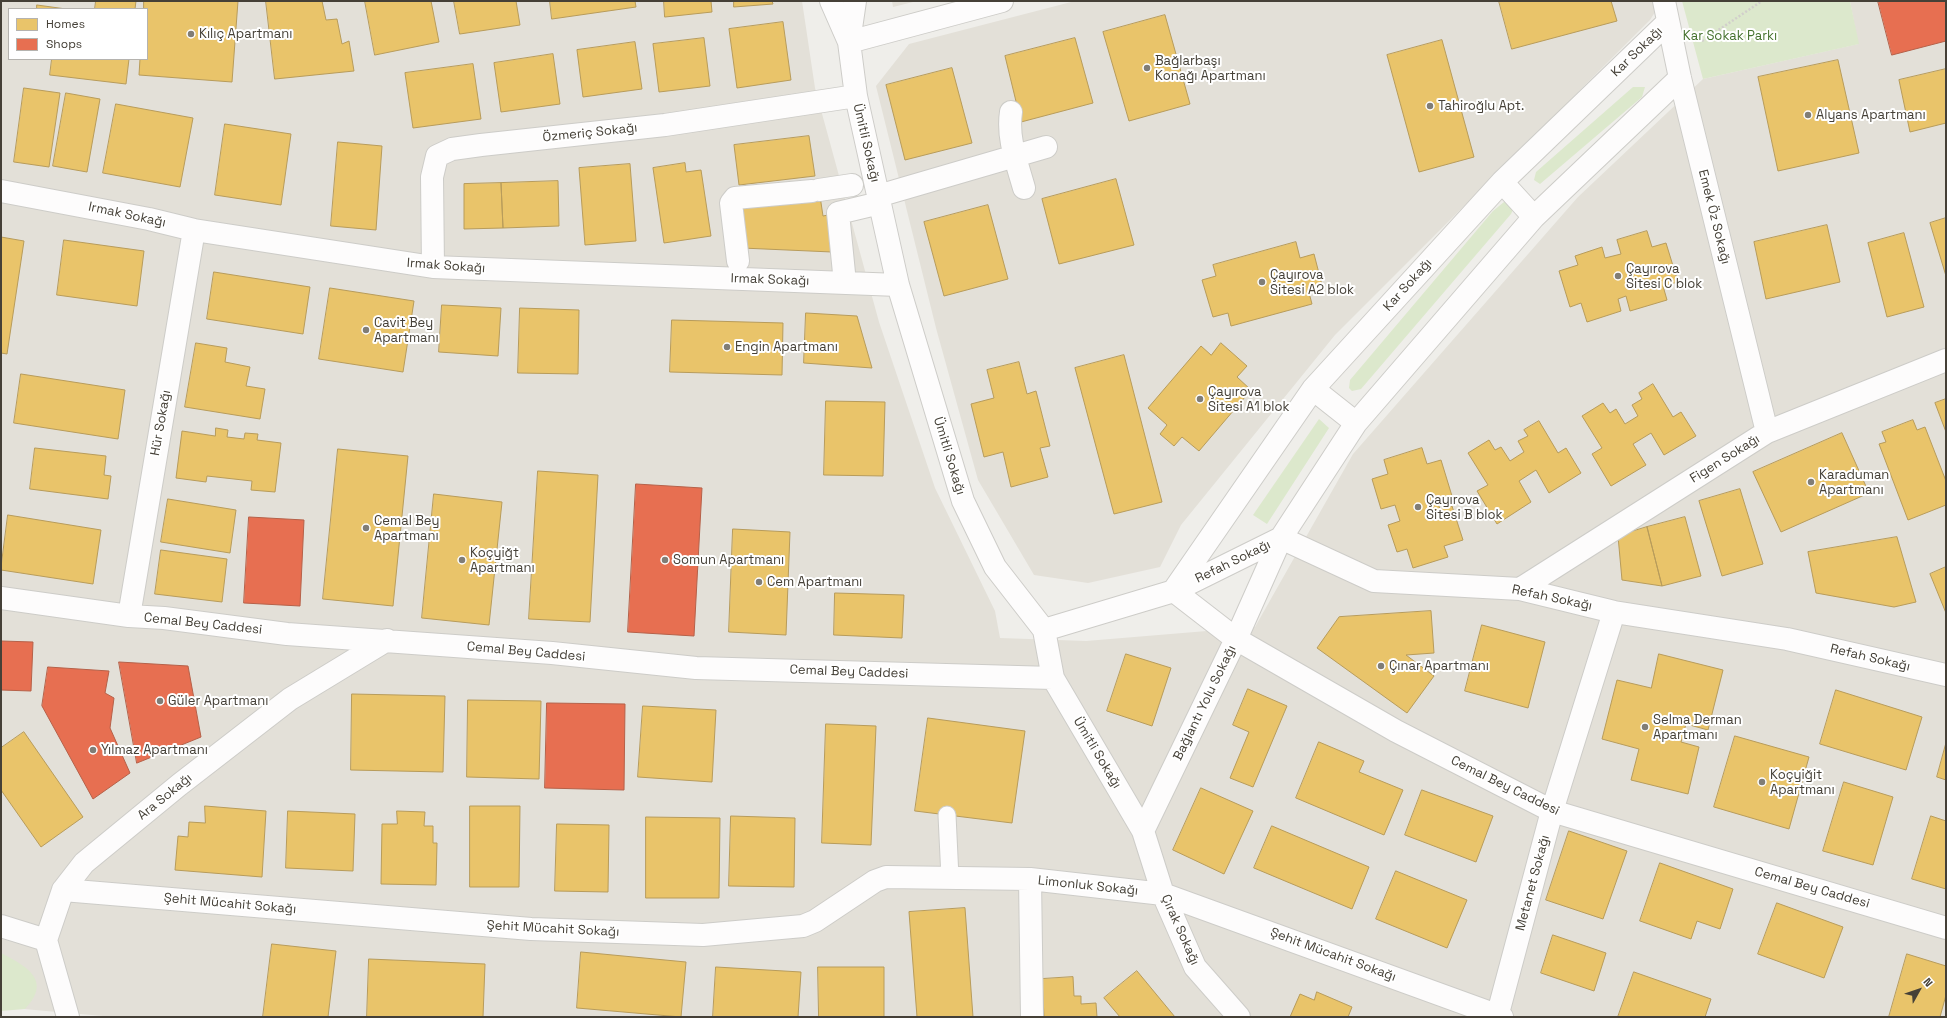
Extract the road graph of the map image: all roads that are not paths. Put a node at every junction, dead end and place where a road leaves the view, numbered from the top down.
1 (831, 1) edge
2 (855, 1) edge
3 (1002, 1) edge
4 (1666, 11) edge
5 (849, 42) junction
6 (1680, 78) junction
7 (856, 96) junction
8 (1011, 112) dead end
9 (1046, 147) dead end
10 (1015, 156) junction
11 (1502, 182) junction
12 (852, 185) dead end
13 (1024, 188) dead end
14 (1, 191) edge
15 (879, 200) junction
16 (1534, 217) junction
17 (194, 230) junction
18 (738, 261) dead end
19 (432, 267) junction
20 (845, 283) junction
21 (898, 285) junction
22 (1946, 360) edge
23 (1313, 389) junction
24 (1356, 423) junction
25 (1766, 432) junction
26 (1281, 538) junction
27 (1520, 589) junction
28 (1174, 591) junction
29 (1, 598) edge
30 (1614, 612) junction
31 (129, 616) junction
32 (1044, 630) junction
33 (1236, 639) junction
34 (387, 640) junction
35 (1946, 675) edge
36 (1053, 678) junction
37 (1552, 811) junction
38 (947, 815) dead end
39 (1143, 830) junction
40 (950, 878) junction
41 (1030, 880) junction
42 (63, 890) junction
43 (1164, 894) junction
44 (1, 926) edge
45 (1946, 928) edge
46 (46, 940) junction
47 (1499, 1016) edge
48 (68, 1017) edge
49 (1032, 1017) edge
50 (1239, 1017) edge

1 - 5 street
2 - 5 street
3 - 5 street
4 - 6 street, Emek Öz Sokağı
4 - 11 street, Kar Sokağı
5 - 7 street, Ümitli Sokağı
6 - 16 street
6 - 25 street, Emek Öz Sokağı
7 - 15 street, Ümitli Sokağı
7 - 19 street, Özmeriç Sokağı
8 - 10 street
9 - 10 street
10 - 13 street
10 - 15 street
11 - 16 street
11 - 23 street, Kar Sokağı
12 - 18 street
14 - 17 street, Irmak Sokağı
15 - 20 street
15 - 21 street, Ümitli Sokağı
16 - 24 street
17 - 19 street, Irmak Sokağı
17 - 31 street, Hür Sokağı
19 - 20 street, Irmak Sokağı
20 - 21 street, Irmak Sokağı
21 - 32 street, Ümitli Sokağı
22 - 25 street, Figen Sokağı
23 - 24 street
23 - 28 street, Kar Sokağı
24 - 26 street
25 - 27 street, Figen Sokağı
26 - 27 street, Refah Sokağı
26 - 28 street, Refah Sokağı
26 - 33 street
27 - 30 street, Refah Sokağı
28 - 32 street
28 - 33 street, Bağlantı Yolu Sokağı
29 - 31 street, Cemal Bey Caddesi
30 - 35 street, Refah Sokağı
30 - 37 street, Metanet Sokağı
31 - 34 street, Cemal Bey Caddesi
32 - 36 street, Ümitli Sokağı
33 - 37 street, Cemal Bey Caddesi
33 - 39 street, Bağlantı Yolu Sokağı
34 - 36 street, Cemal Bey Caddesi
34 - 42 street, Ara Sokağı
36 - 39 street, Ümitli Sokağı
37 - 45 street, Cemal Bey Caddesi
37 - 47 street, Metanet Sokağı
38 - 40 lane
39 - 43 street, Çırak Sokağı
40 - 41 street, Şehit Mücahit Sokağı
40 - 42 street, Şehit Mücahit Sokağı
41 - 43 street, Limonluk Sokağı
41 - 49 street, Limonluk Sokağı
42 - 46 street, Ara Sokağı
43 - 47 street, Şehit Mücahit Sokağı
43 - 50 street, Çırak Sokağı
44 - 46 street
46 - 48 street

